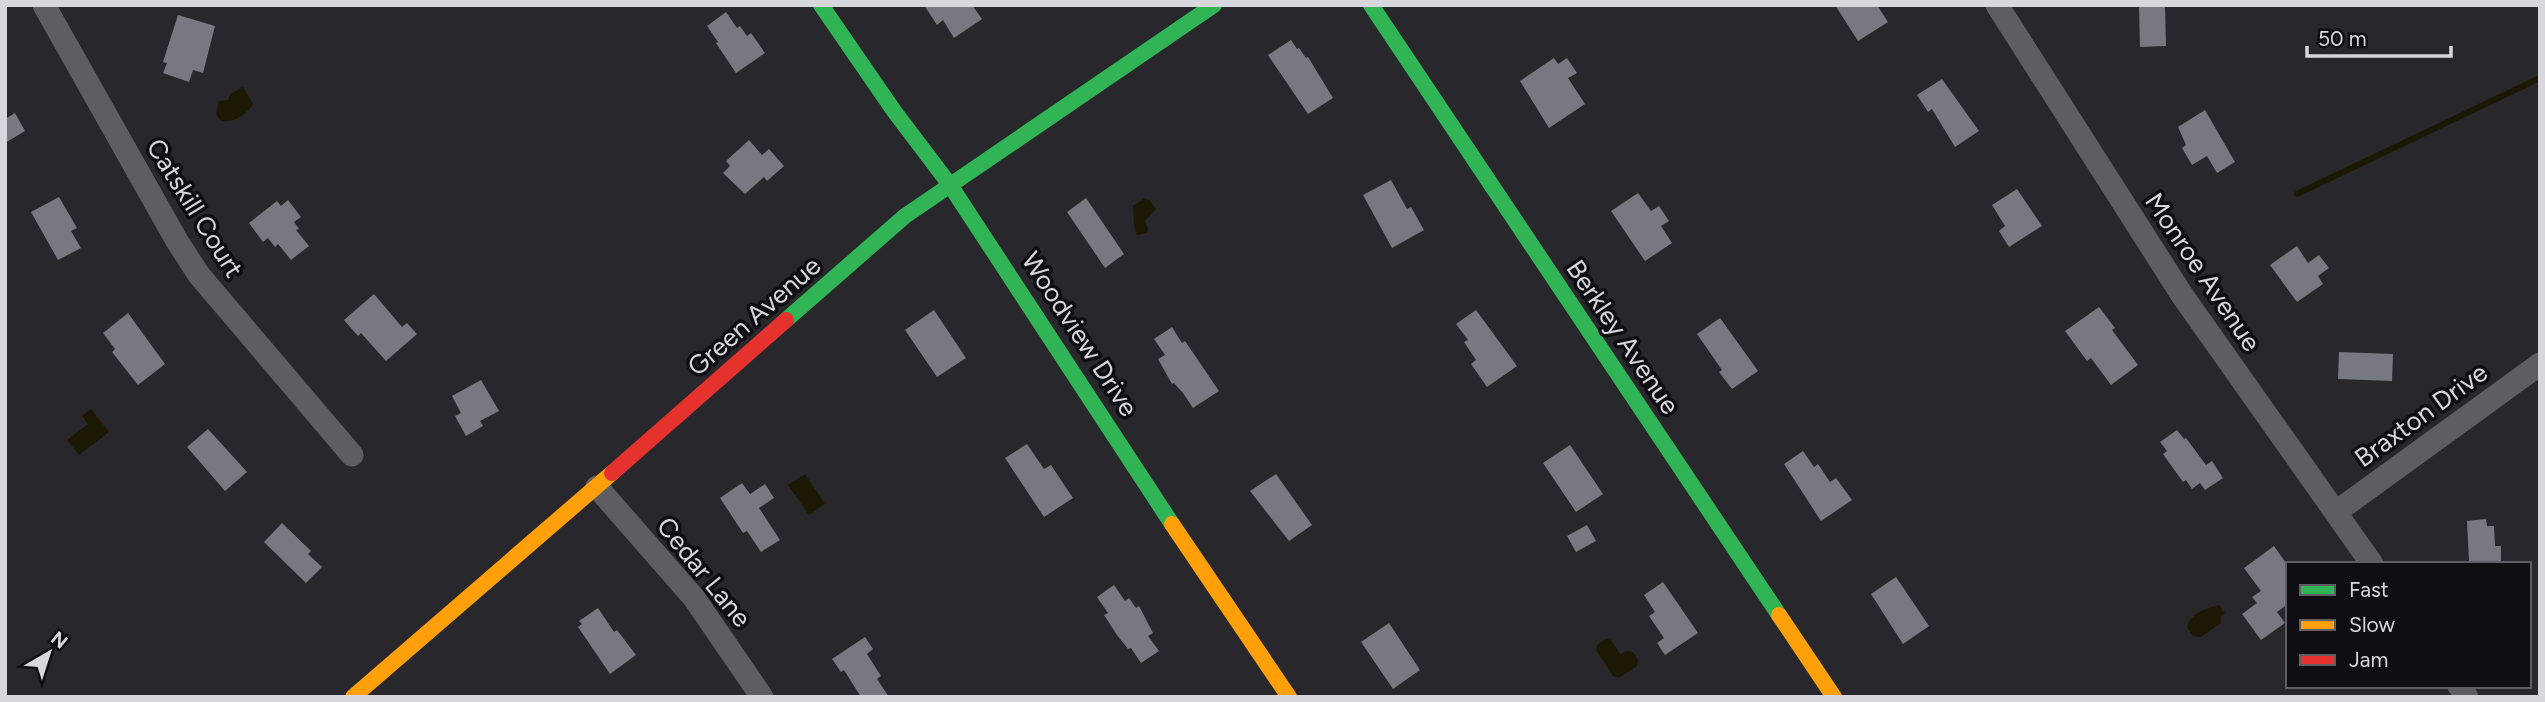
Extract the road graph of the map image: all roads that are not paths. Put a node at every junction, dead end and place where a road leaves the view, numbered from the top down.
1 (821, 5) edge
2 (1214, 5) edge
3 (1371, 5) edge
4 (1997, 5) edge
5 (49, 7) edge
6 (950, 185) junction
7 (2540, 365) edge
8 (352, 455) dead end
9 (597, 487) junction
10 (2336, 512) junction
11 (2371, 562) edge
12 (353, 697) edge
13 (762, 697) edge
14 (1289, 697) edge
15 (1835, 697) edge

1 - 6 street, Woodview Drive
2 - 6 street, Green Avenue
3 - 15 street, Berkley Avenue
4 - 10 street, Monroe Avenue
5 - 8 street, Catskill Court
6 - 9 street, Green Avenue
6 - 14 street, Woodview Drive
7 - 10 street, Braxton Drive
9 - 12 street, Green Avenue
9 - 13 street, Cedar Lane
10 - 11 street, Monroe Avenue

